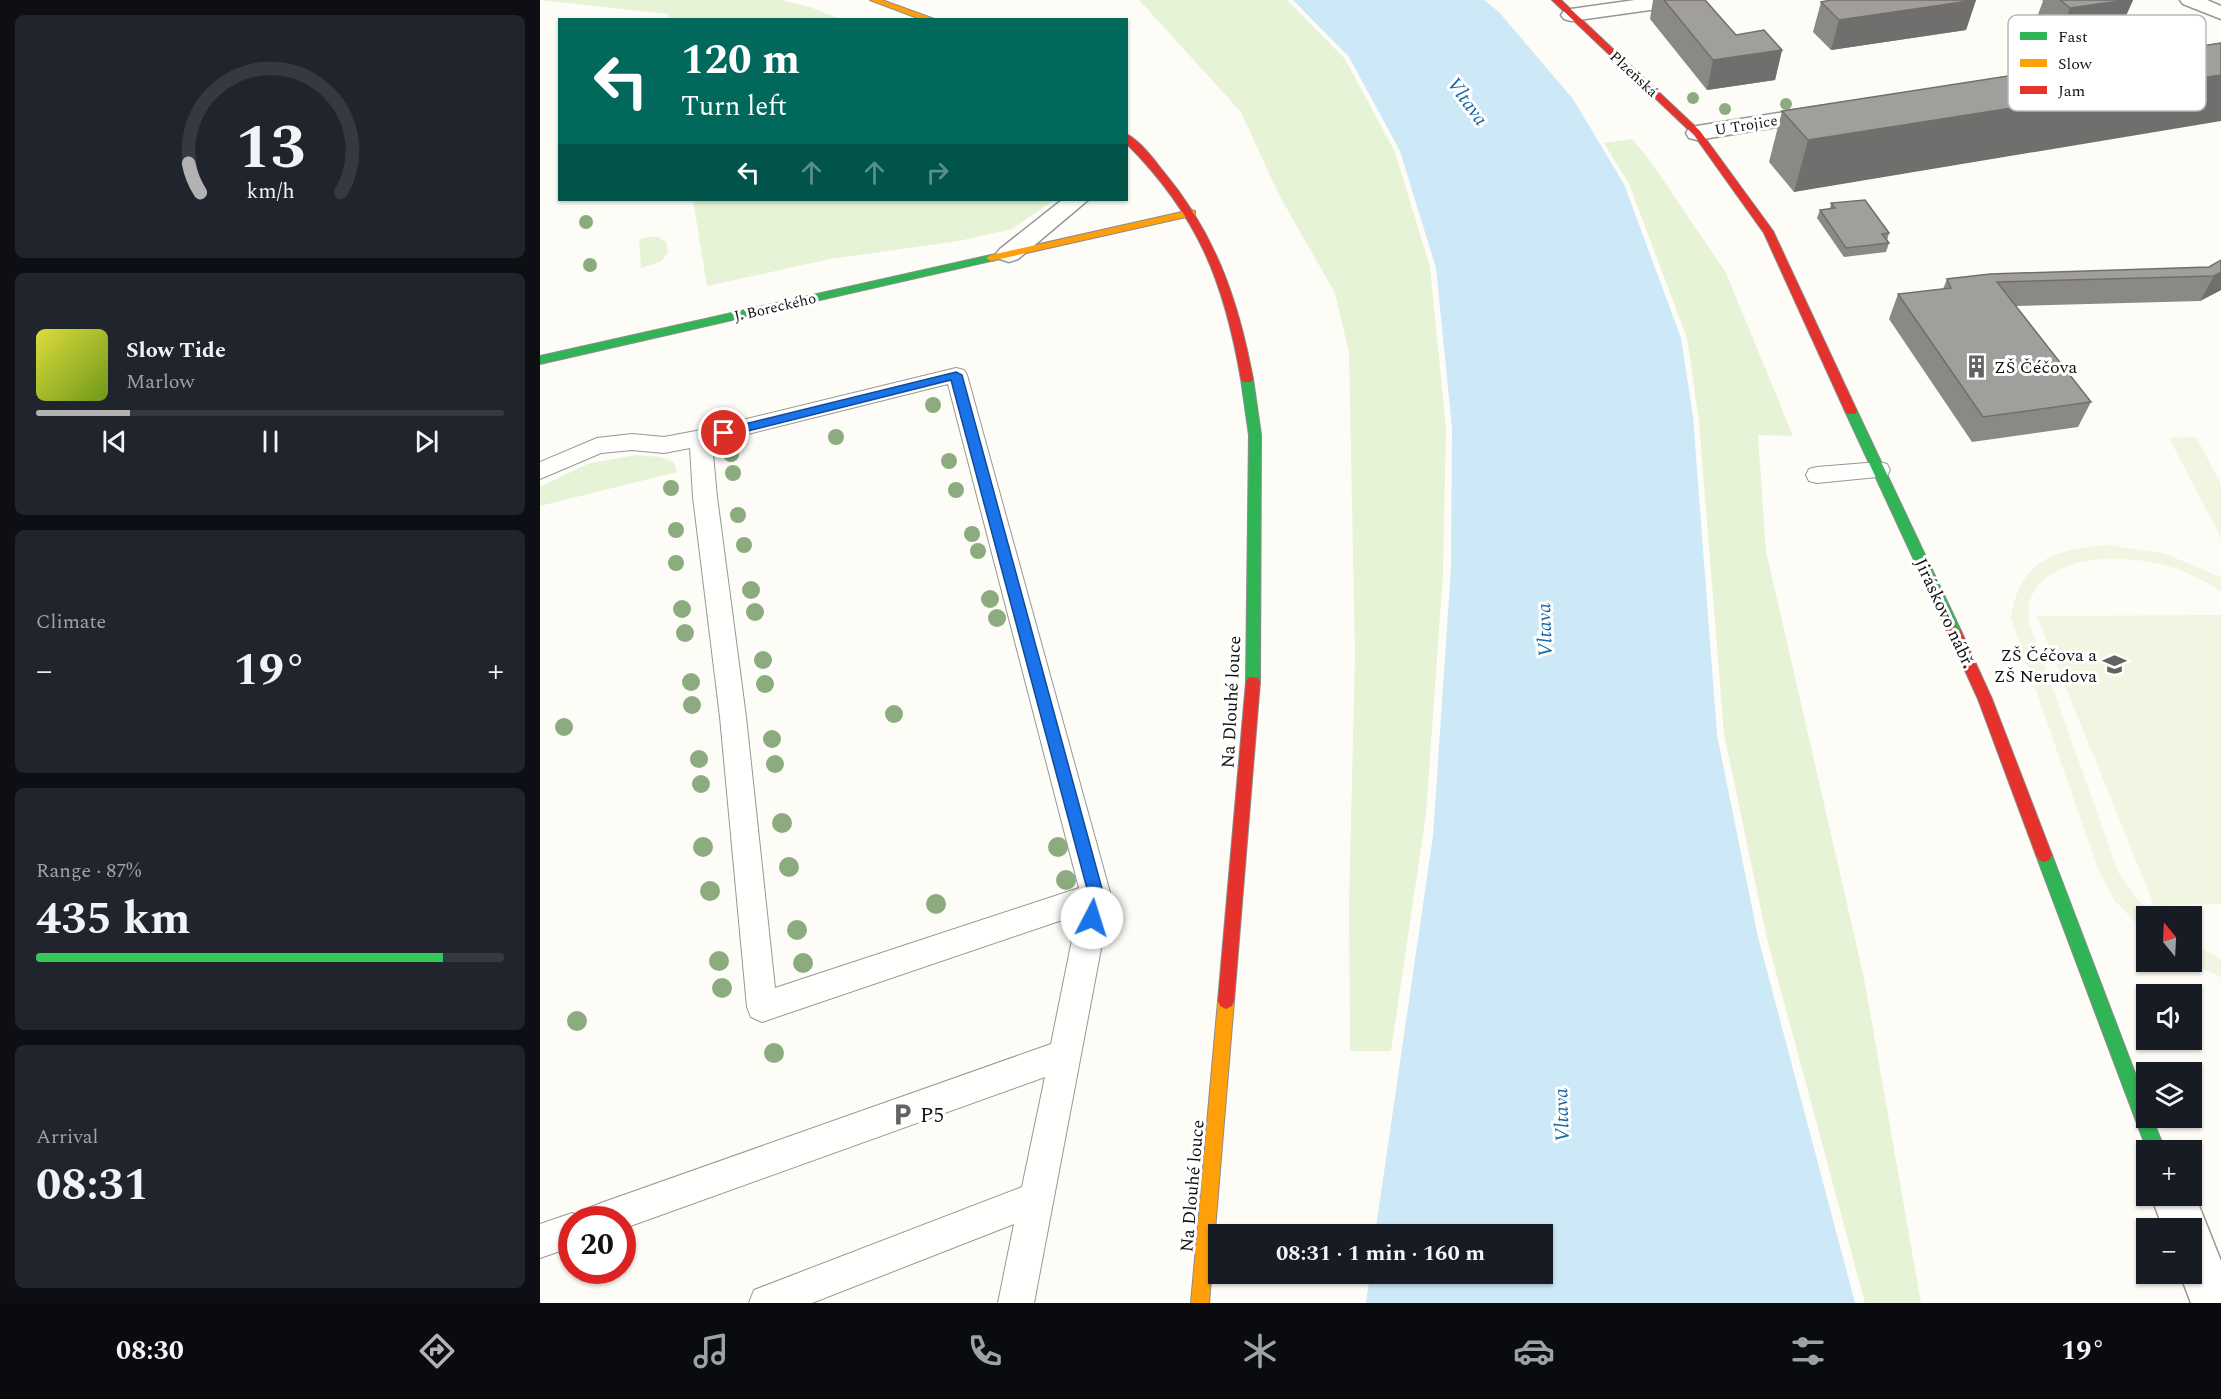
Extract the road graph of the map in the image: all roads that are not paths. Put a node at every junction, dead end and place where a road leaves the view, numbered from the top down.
1 (874, 0) edge
2 (1556, 0) edge
3 (1679, 0) edge
4 (2190, 0) edge
5 (2221, 13) edge
6 (1571, 15) junction
7 (927, 18) edge
8 (1840, 110) edge
9 (1697, 133) junction
10 (1128, 139) edge
11 (1075, 201) edge
12 (1191, 213) junction
13 (1009, 254) junction
14 (540, 360) edge
15 (701, 438) junction
16 (1879, 470) junction
17 (540, 471) edge
18 (1817, 475) dead end
19 (1096, 896) junction
20 (1065, 1054) junction
21 (2152, 1140) edge
22 (1037, 1198) junction
23 (636, 1208) edge
24 (558, 1235) edge
25 (540, 1241) edge
26 (2202, 1271) edge
27 (767, 1303) edge
28 (1016, 1303) edge
29 (1200, 1303) edge
30 (2214, 1303) edge

1 - 7 street
2 - 6 street, Plzeňská
3 - 6 street
4 - 5 street
6 - 9 street, Plzeňská
8 - 9 street, U Trojice
9 - 16 street, Jiráskovo nábř.
10 - 12 street, Na Dlouhé louce
11 - 13 street, J. Boreckého
12 - 13 street, J. Boreckého
12 - 29 street, Na Dlouhé louce
13 - 14 street, J. Boreckého
15 - 17 lane
15 - 19 lane
15 - 19 lane
16 - 18 lane
16 - 21 street, Jiráskovo nábř.
19 - 20 lane
20 - 22 lane
20 - 23 lane
22 - 27 lane
22 - 28 lane
24 - 25 lane
26 - 30 street

